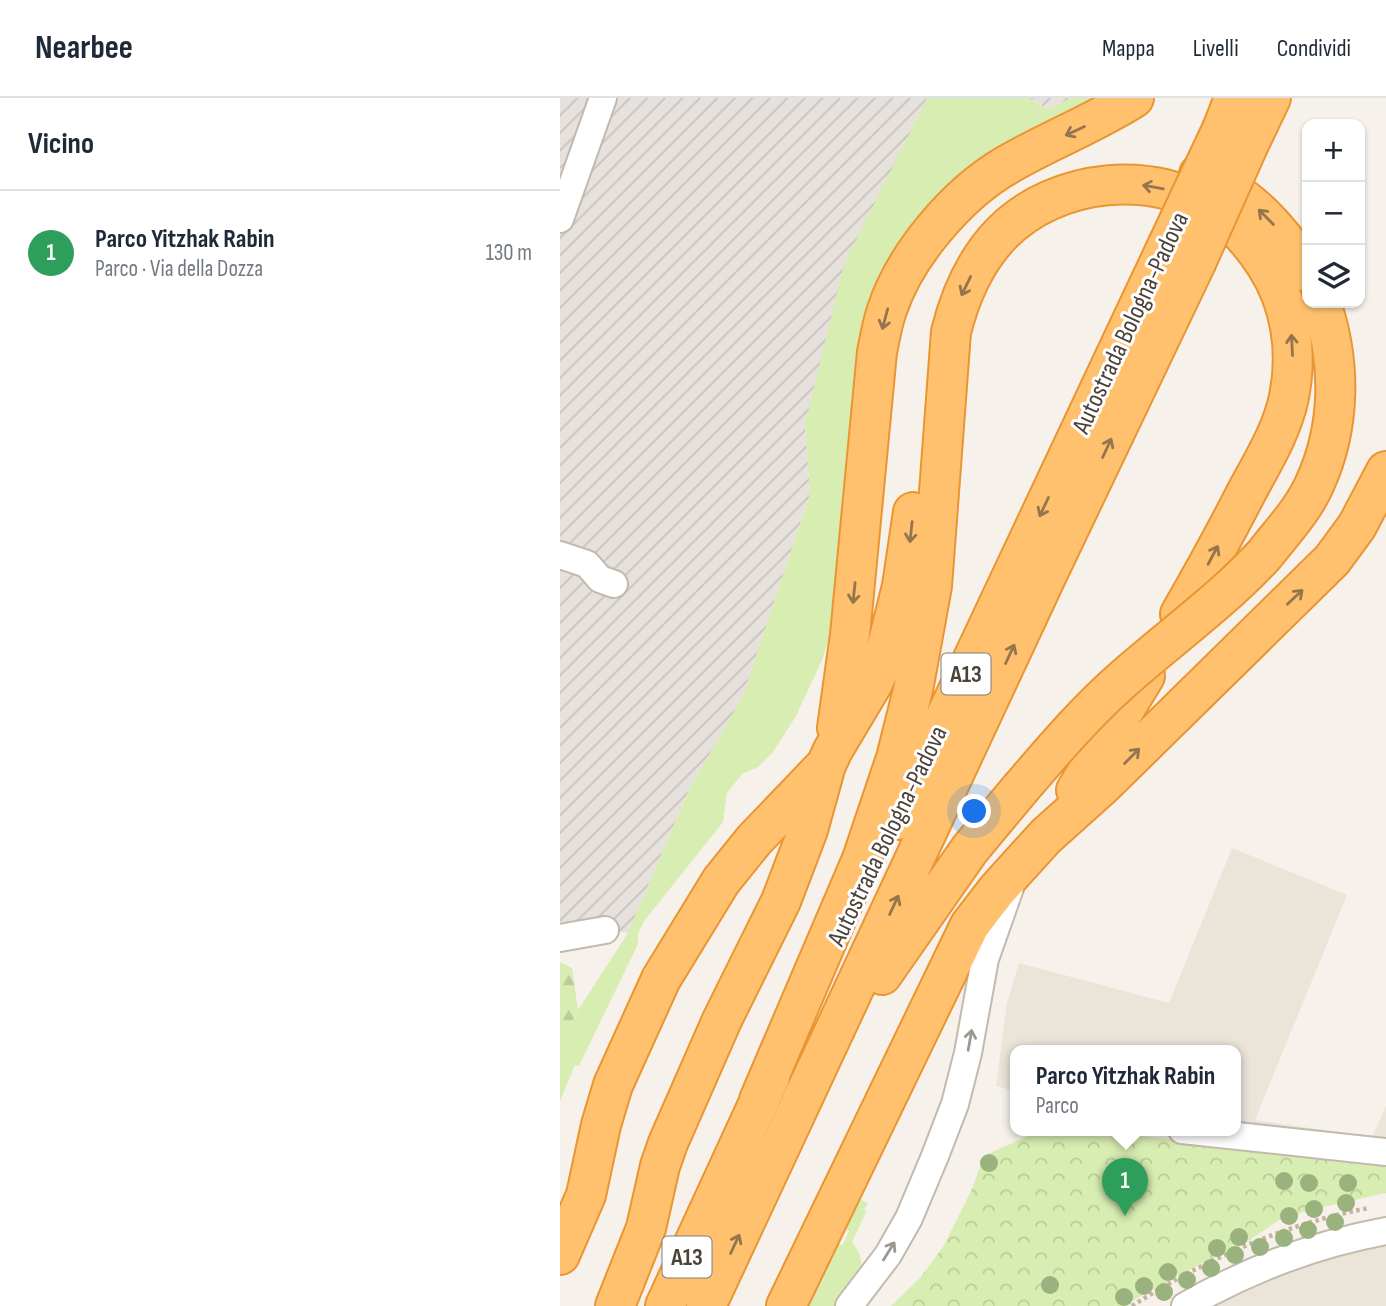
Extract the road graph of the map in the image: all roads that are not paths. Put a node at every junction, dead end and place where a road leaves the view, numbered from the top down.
1 (603, 98) edge
2 (1134, 98) edge
3 (1271, 98) edge
4 (1235, 124) edge
5 (560, 219) edge
6 (1181, 255) junction
7 (1302, 264) edge
8 (1323, 308) edge
9 (1386, 471) edge
10 (560, 555) edge
11 (614, 584) dead end
12 (1180, 614) dead end
13 (1144, 676) dead end
14 (829, 757) junction
15 (1036, 847) junction
16 (605, 930) dead end
17 (560, 938) edge
18 (759, 1100) junction
19 (802, 1105) junction
20 (1238, 1136) edge
21 (1386, 1152) edge
22 (1386, 1231) edge
23 (560, 1255) edge
24 (615, 1306) edge
25 (665, 1306) edge
26 (706, 1306) edge
27 (786, 1306) edge
28 (849, 1306) edge
29 (1185, 1306) edge

1 - 5 street
2 -> 14 highway
3 - 4 highway, Autostrada Bologna-Padova / A13
4 - 6 highway, Autostrada Bologna-Padova / A13, bridge
6 -> 18 highway, Autostrada Bologna-Padova / A13
19 -> 6 highway, Autostrada Bologna-Padova / A13
7 -> 14 highway
8 - 19 highway, bridge
15 -> 9 highway
10 - 11 street
12 -> 18 highway
13 - 15 highway
14 - 23 highway
14 - 24 highway
15 - 27 highway
28 -> 15 street
16 - 17 street
18 - 25 highway, Autostrada Bologna-Padova / A13
26 -> 19 highway, Autostrada Bologna-Padova / A13
20 - 21 street
22 - 29 street

